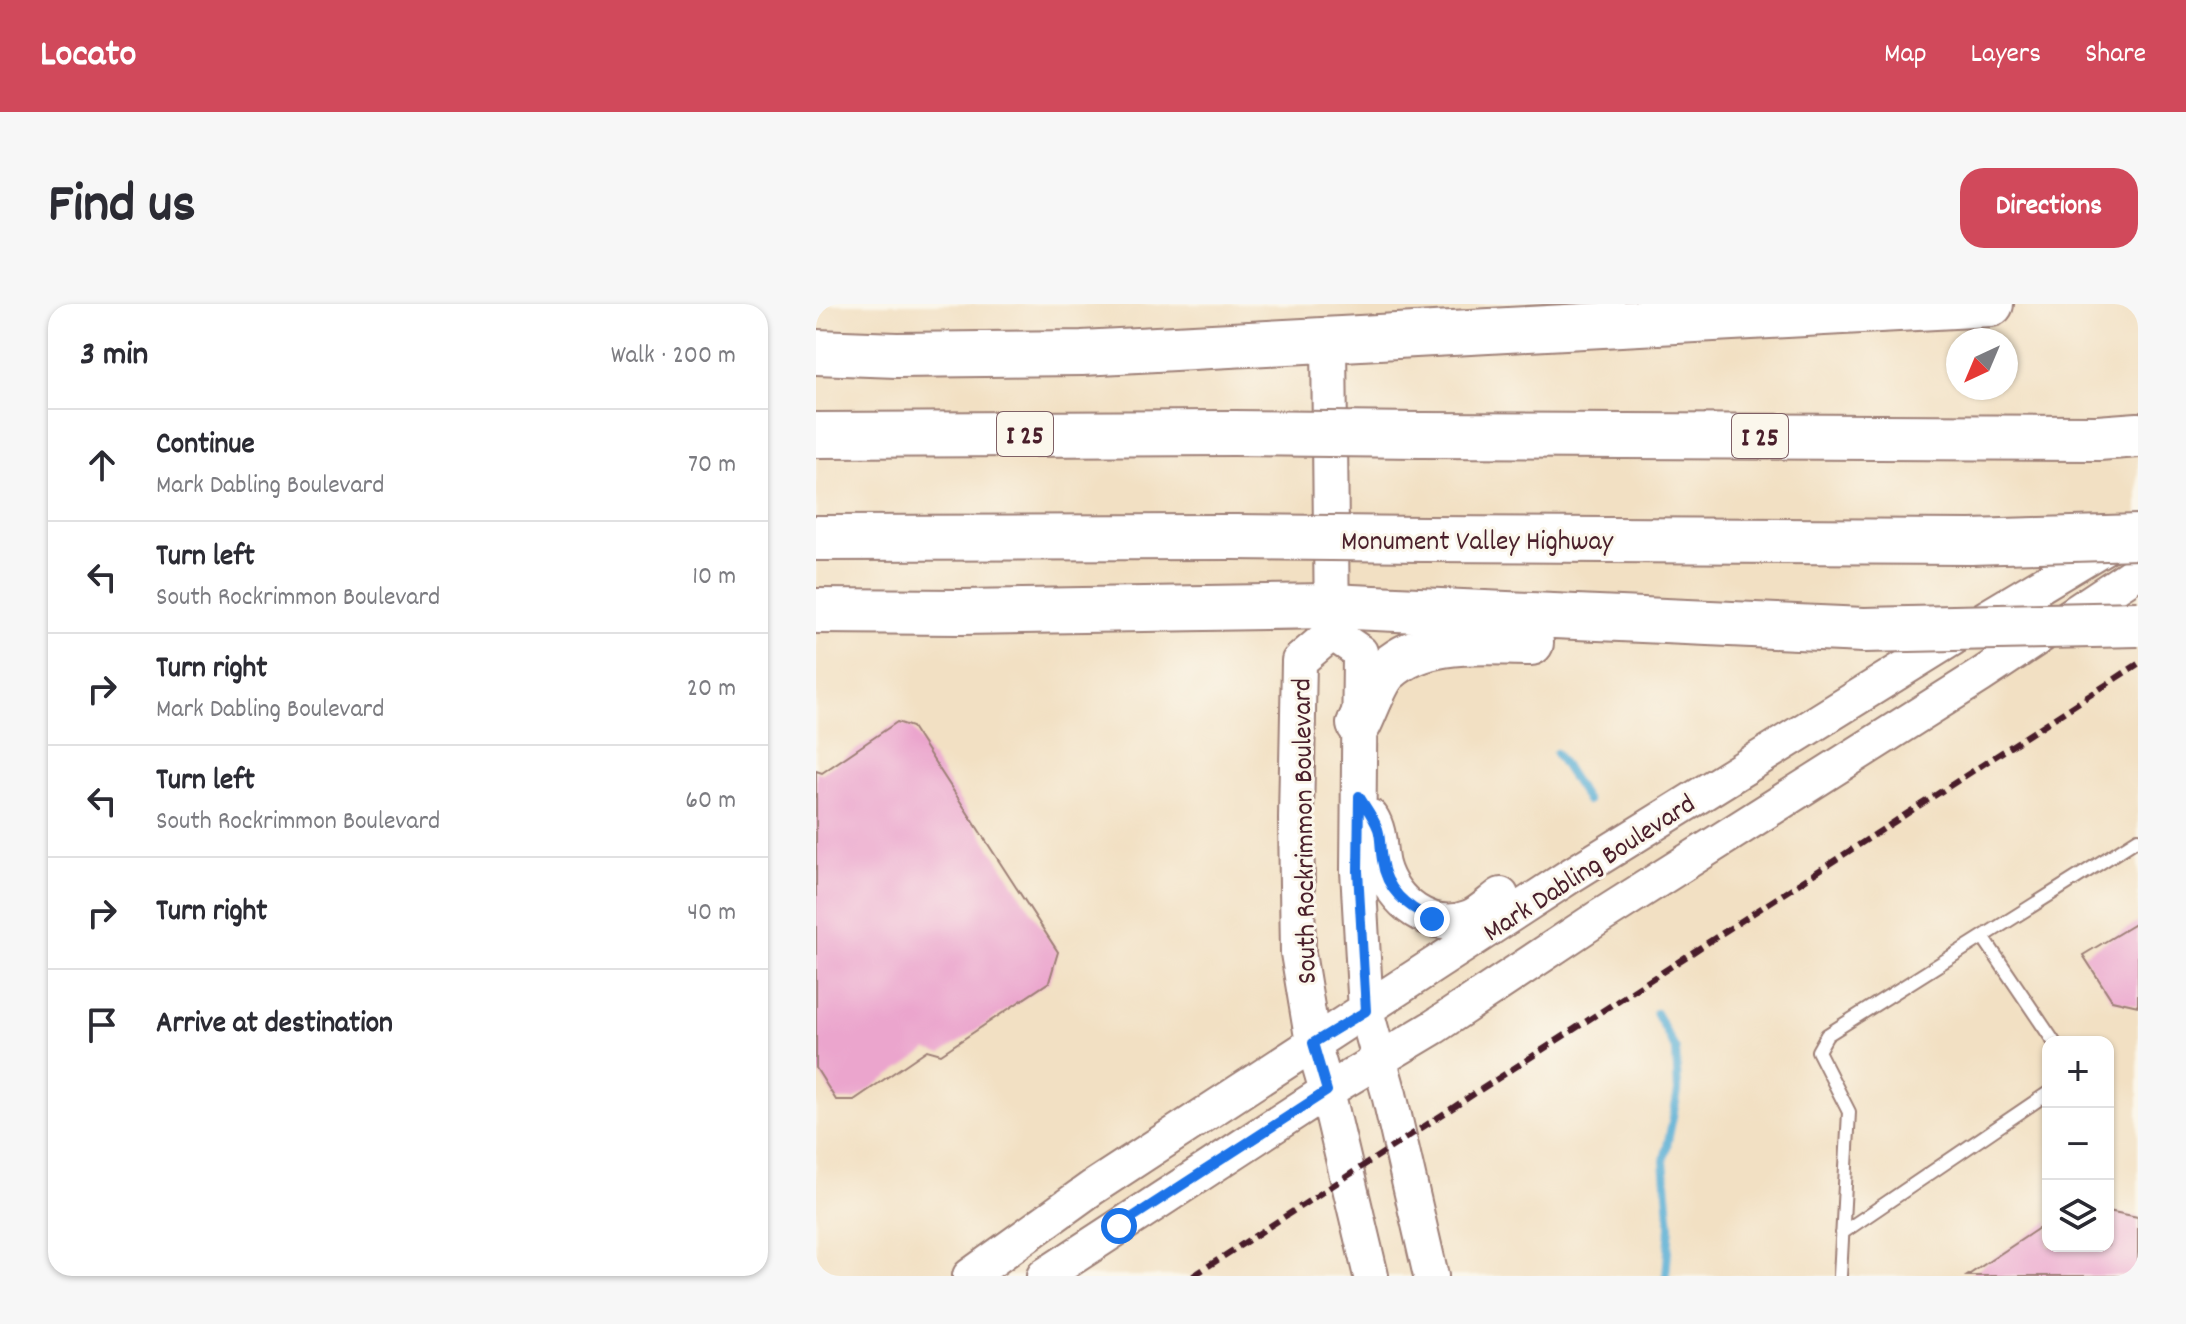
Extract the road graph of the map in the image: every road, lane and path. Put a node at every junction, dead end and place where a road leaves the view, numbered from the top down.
1 (1991, 304) edge
2 (1329, 340) junction
3 (816, 352) edge
4 (816, 435) edge
5 (2118, 437) edge
6 (2138, 526) edge
7 (2138, 537) edge
8 (816, 538) edge
9 (2138, 571) edge
10 (816, 611) edge
11 (1331, 619) junction
12 (2138, 624) edge
13 (1798, 634) junction
14 (1359, 724) junction
15 (1359, 796) junction
16 (2138, 839) edge
17 (1570, 876) junction
18 (1983, 937) junction
19 (1366, 1011) junction
20 (2050, 1036) edge
21 (1313, 1043) junction
22 (1381, 1060) junction
23 (1327, 1091) junction
24 (2042, 1097) edge
25 (1842, 1233) junction
26 (970, 1276) edge
27 (1044, 1276) edge
28 (1371, 1276) edge
29 (1431, 1276) edge
30 (1840, 1276) edge

1 - 2 highway
2 - 3 highway
2 - 11 street
4 - 5 highway, I 25, bridge
6 - 17 street, Mark Dabling Boulevard
7 - 8 highway, Monument Valley Highway, bridge
9 - 22 street, Mark Dabling Boulevard
10 - 11 highway
11 - 13 highway
11 - 14 street, South Rockrimmon Boulevard
11 - 21 street, South Rockrimmon Boulevard
12 - 13 highway, bridge
13 - 14 highway
14 - 15 street, South Rockrimmon Boulevard
15 - 17 street
15 - 19 street, South Rockrimmon Boulevard
16 - 18 lane
17 - 19 street, Mark Dabling Boulevard
18 - 20 lane
18 - 25 lane
19 - 21 street, Mark Dabling Boulevard
19 - 22 street, South Rockrimmon Boulevard
21 - 23 street, South Rockrimmon Boulevard
21 - 26 street, Mark Dabling Boulevard
22 - 23 street, Mark Dabling Boulevard
22 - 29 street, South Rockrimmon Boulevard
23 - 27 street, Mark Dabling Boulevard
23 - 28 street, South Rockrimmon Boulevard
24 - 25 lane
25 - 30 lane

